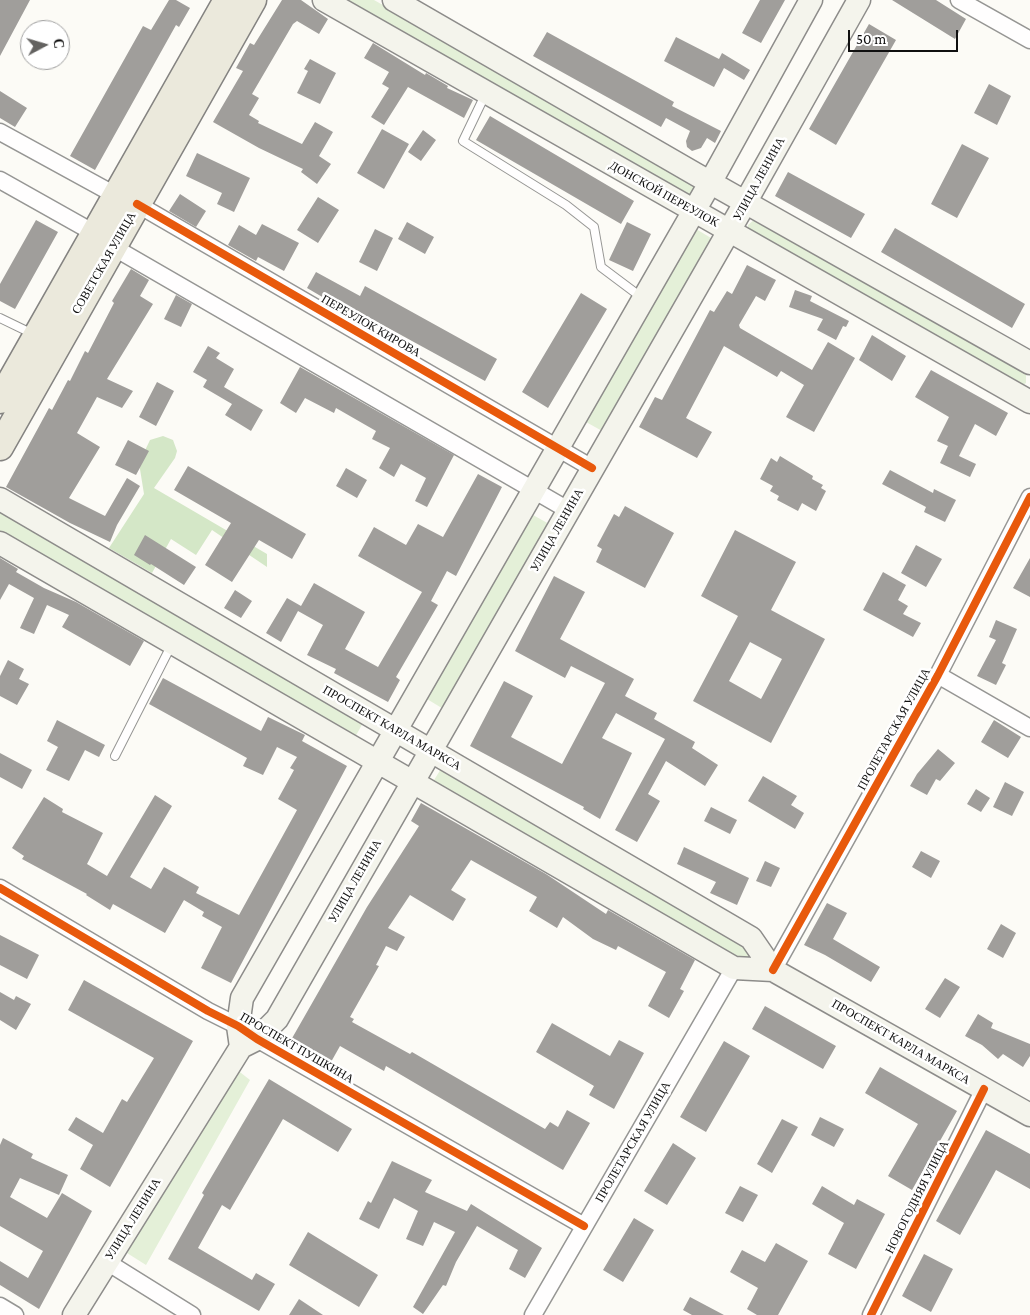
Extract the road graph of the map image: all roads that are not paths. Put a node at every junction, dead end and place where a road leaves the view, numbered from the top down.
1 (227, 0) edge
2 (253, 0) edge
3 (324, 0) edge
4 (394, 0) edge
5 (811, 0) edge
6 (859, 0) edge
7 (959, 0) edge
8 (1030, 40) edge
9 (486, 94) junction
10 (0, 132) edge
11 (0, 180) edge
12 (710, 183) junction
13 (127, 200) junction
14 (745, 203) junction
15 (694, 212) junction
16 (729, 231) junction
17 (104, 241) junction
18 (644, 299) junction
19 (0, 318) edge
20 (37, 336) junction
21 (1030, 363) edge
22 (0, 400) edge
23 (1030, 402) edge
24 (0, 447) edge
25 (559, 447) junction
26 (592, 468) junction
27 (533, 490) junction
28 (1030, 497) edge
29 (0, 499) edge
30 (568, 510) junction
31 (0, 543) edge
32 (173, 642) junction
33 (938, 675) junction
34 (1030, 728) edge
35 (396, 730) junction
36 (430, 750) junction
37 (115, 756) dead end
38 (378, 760) junction
39 (412, 780) junction
40 (0, 888) edge
41 (734, 968) junction
42 (773, 970) junction
43 (245, 1037) junction
44 (984, 1089) junction
45 (1030, 1115) edge
46 (584, 1226) junction
47 (107, 1262) junction
48 (0, 1306) edge
49 (15, 1315) edge
50 (74, 1315) edge
51 (192, 1315) edge
52 (533, 1315) edge
53 (871, 1315) edge

1 - 13 main road, СОВЕТСКАЯ УЛИЦА
2 - 13 main road, СОВЕТСКАЯ УЛИЦА
3 - 9 main road, ДОНСКОЙ ПЕРЕУЛОК
4 - 12 main road
5 - 12 main road, УЛИЦА ЛЕНИНА
6 - 14 main road, УЛИЦА ЛЕНИНА
7 - 8 street
9 - 15 main road, ДОНСКОЙ ПЕРЕУЛОК
9 - 18 lane
10 - 13 street, ПЕРЕУЛОК КИРОВА
11 - 17 street
12 - 14 main road
12 - 15 main road, УЛИЦА ЛЕНИНА
13 - 17 main road, СОВЕТСКАЯ УЛИЦА
13 - 25 street, ПЕРЕУЛОК КИРОВА
14 - 16 main road, УЛИЦА ЛЕНИНА
14 - 21 main road
15 - 16 main road, ДОНСКОЙ ПЕРЕУЛОК
15 - 18 main road, УЛИЦА ЛЕНИНА
16 - 23 main road, ДОНСКОЙ ПЕРЕУЛОК
16 - 26 main road, УЛИЦА ЛЕНИНА
17 - 20 main road, СОВЕТСКАЯ УЛИЦА
17 - 24 main road, СОВЕТСКАЯ УЛИЦА
17 - 27 street
18 - 25 main road, УЛИЦА ЛЕНИНА
19 - 20 lane
20 - 22 main road, СОВЕТСКАЯ УЛИЦА
25 - 26 street, ПЕРЕУЛОК КИРОВА
25 - 27 main road, УЛИЦА ЛЕНИНА
26 - 30 main road, УЛИЦА ЛЕНИНА
27 - 30 street
27 - 35 main road, УЛИЦА ЛЕНИНА
28 - 33 street, ПРОЛЕТАРСКАЯ УЛИЦА
29 - 35 main road, ПРОСПЕКТ КАРЛА МАРКСА
30 - 36 main road, УЛИЦА ЛЕНИНА
31 - 32 main road, ПРОСПЕКТ КАРЛА МАРКСА
32 - 37 lane
32 - 38 main road, ПРОСПЕКТ КАРЛА МАРКСА
33 - 34 street
33 - 42 street, ПРОЛЕТАРСКАЯ УЛИЦА
35 - 36 main road, ПРОСПЕКТ КАРЛА МАРКСА
35 - 38 main road, УЛИЦА ЛЕНИНА
36 - 39 main road, УЛИЦА ЛЕНИНА
36 - 42 main road, ПРОСПЕКТ КАРЛА МАРКСА
38 - 39 main road, ПРОСПЕКТ КАРЛА МАРКСА
38 - 43 main road, УЛИЦА ЛЕНИНА
39 - 41 main road, ПРОСПЕКТ КАРЛА МАРКСА
39 - 43 main road, УЛИЦА ЛЕНИНА
40 - 43 street, ПРОСПЕКТ ПУШКИНА
41 - 42 main road, ПРОСПЕКТ КАРЛА МАРКСА
41 - 46 street, ПРОЛЕТАРСКАЯ УЛИЦА
42 - 44 main road, ПРОСПЕКТ КАРЛА МАРКСА
43 - 46 street, ПРОСПЕКТ ПУШКИНА
43 - 47 main road, УЛИЦА ЛЕНИНА
44 - 45 main road, ПРОСПЕКТ КАРЛА МАРКСА
44 - 53 street, НОВОГОДНЯЯ УЛИЦА
46 - 52 street, ПРОЛЕТАРСКАЯ УЛИЦА
47 - 50 main road, УЛИЦА ЛЕНИНА
47 - 51 street
48 - 49 street

